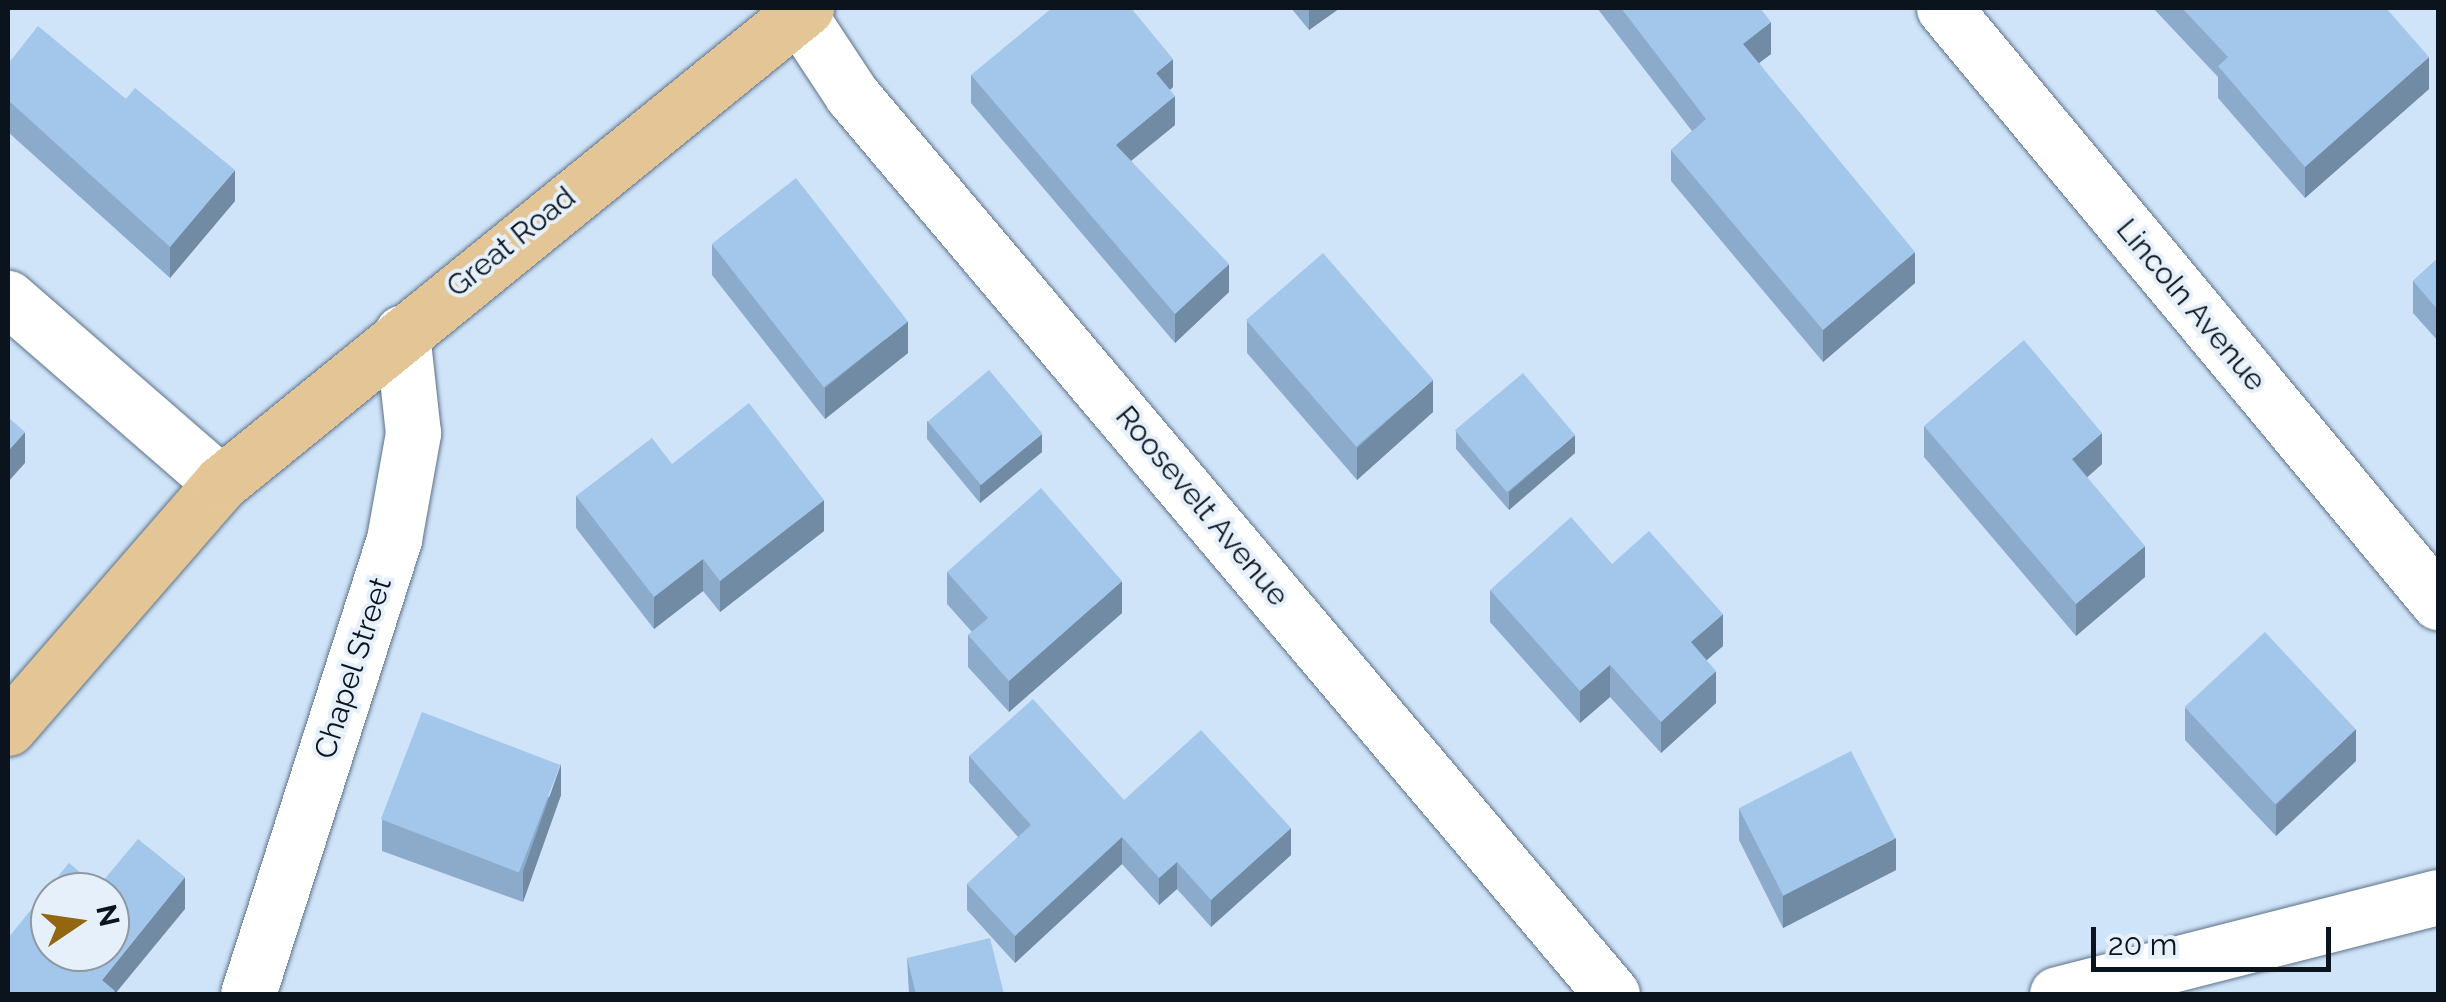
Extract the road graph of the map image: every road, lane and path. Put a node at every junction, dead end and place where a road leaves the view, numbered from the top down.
1 (1944, 8) edge
2 (802, 10) edge
3 (8, 298) edge
4 (402, 333) junction
5 (221, 483) junction
6 (2438, 602) edge
7 (8, 728) edge
8 (2438, 898) edge
9 (248, 994) edge
10 (1612, 994) edge
11 (2057, 994) edge

1 - 6 street, Lincoln Avenue
2 - 4 main road, Great Road
2 - 10 street, Roosevelt Avenue
3 - 5 street
4 - 5 main road, Great Road
4 - 9 street, Chapel Street
5 - 7 main road, Great Road
8 - 11 street

